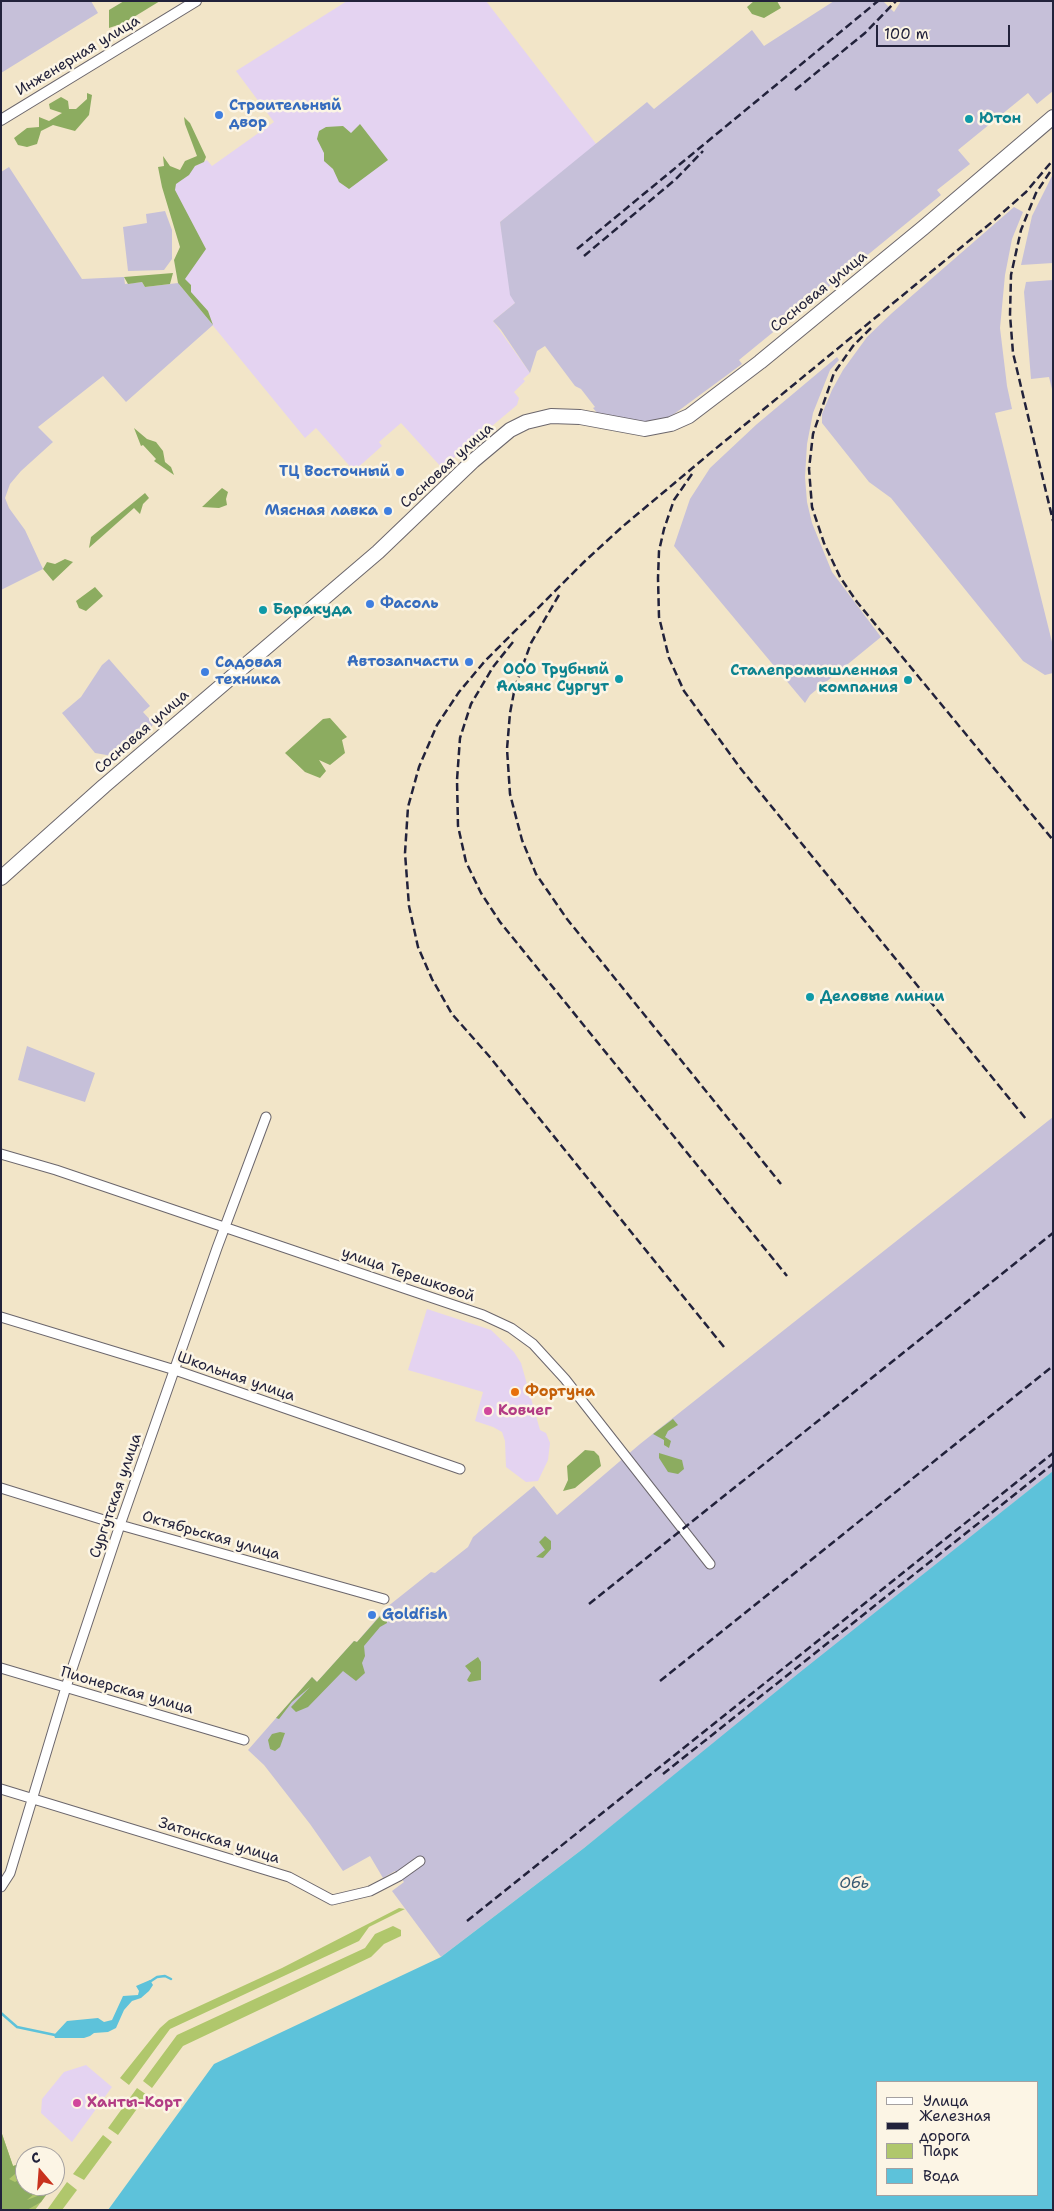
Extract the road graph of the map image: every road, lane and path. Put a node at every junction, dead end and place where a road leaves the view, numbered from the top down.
1 (196, 1) edge
2 (1053, 117) edge
3 (1, 120) edge
4 (1, 878) edge
5 (266, 1117) dead end
6 (1, 1154) edge
7 (225, 1227) junction
8 (1, 1317) edge
9 (176, 1370) junction
10 (460, 1469) dead end
11 (1, 1488) edge
12 (120, 1525) junction
13 (710, 1564) dead end
14 (384, 1599) dead end
15 (1, 1668) edge
16 (66, 1687) junction
17 (244, 1740) dead end
18 (1, 1790) edge
19 (32, 1799) junction
20 (420, 1861) dead end
21 (1, 1887) edge

1 - 3 street, Инженерная улица
2 - 4 main road, Сосновая улица
5 - 7 street, Сургутская улица
6 - 7 street, улица Терешковой
7 - 9 street, Сургутская улица
7 - 13 street, улица Терешковой
8 - 9 street, Школьная улица
9 - 10 street, Школьная улица
9 - 12 street, Сургутская улица
11 - 12 street, Октябрьская улица
12 - 14 street, Октябрьская улица
12 - 16 street, Сургутская улица
15 - 16 street, Пионерская улица
16 - 17 street, Пионерская улица
16 - 19 street, Сургутская улица
18 - 19 street, Затонская улица
19 - 20 street, Затонская улица
19 - 21 street, Сургутская улица

